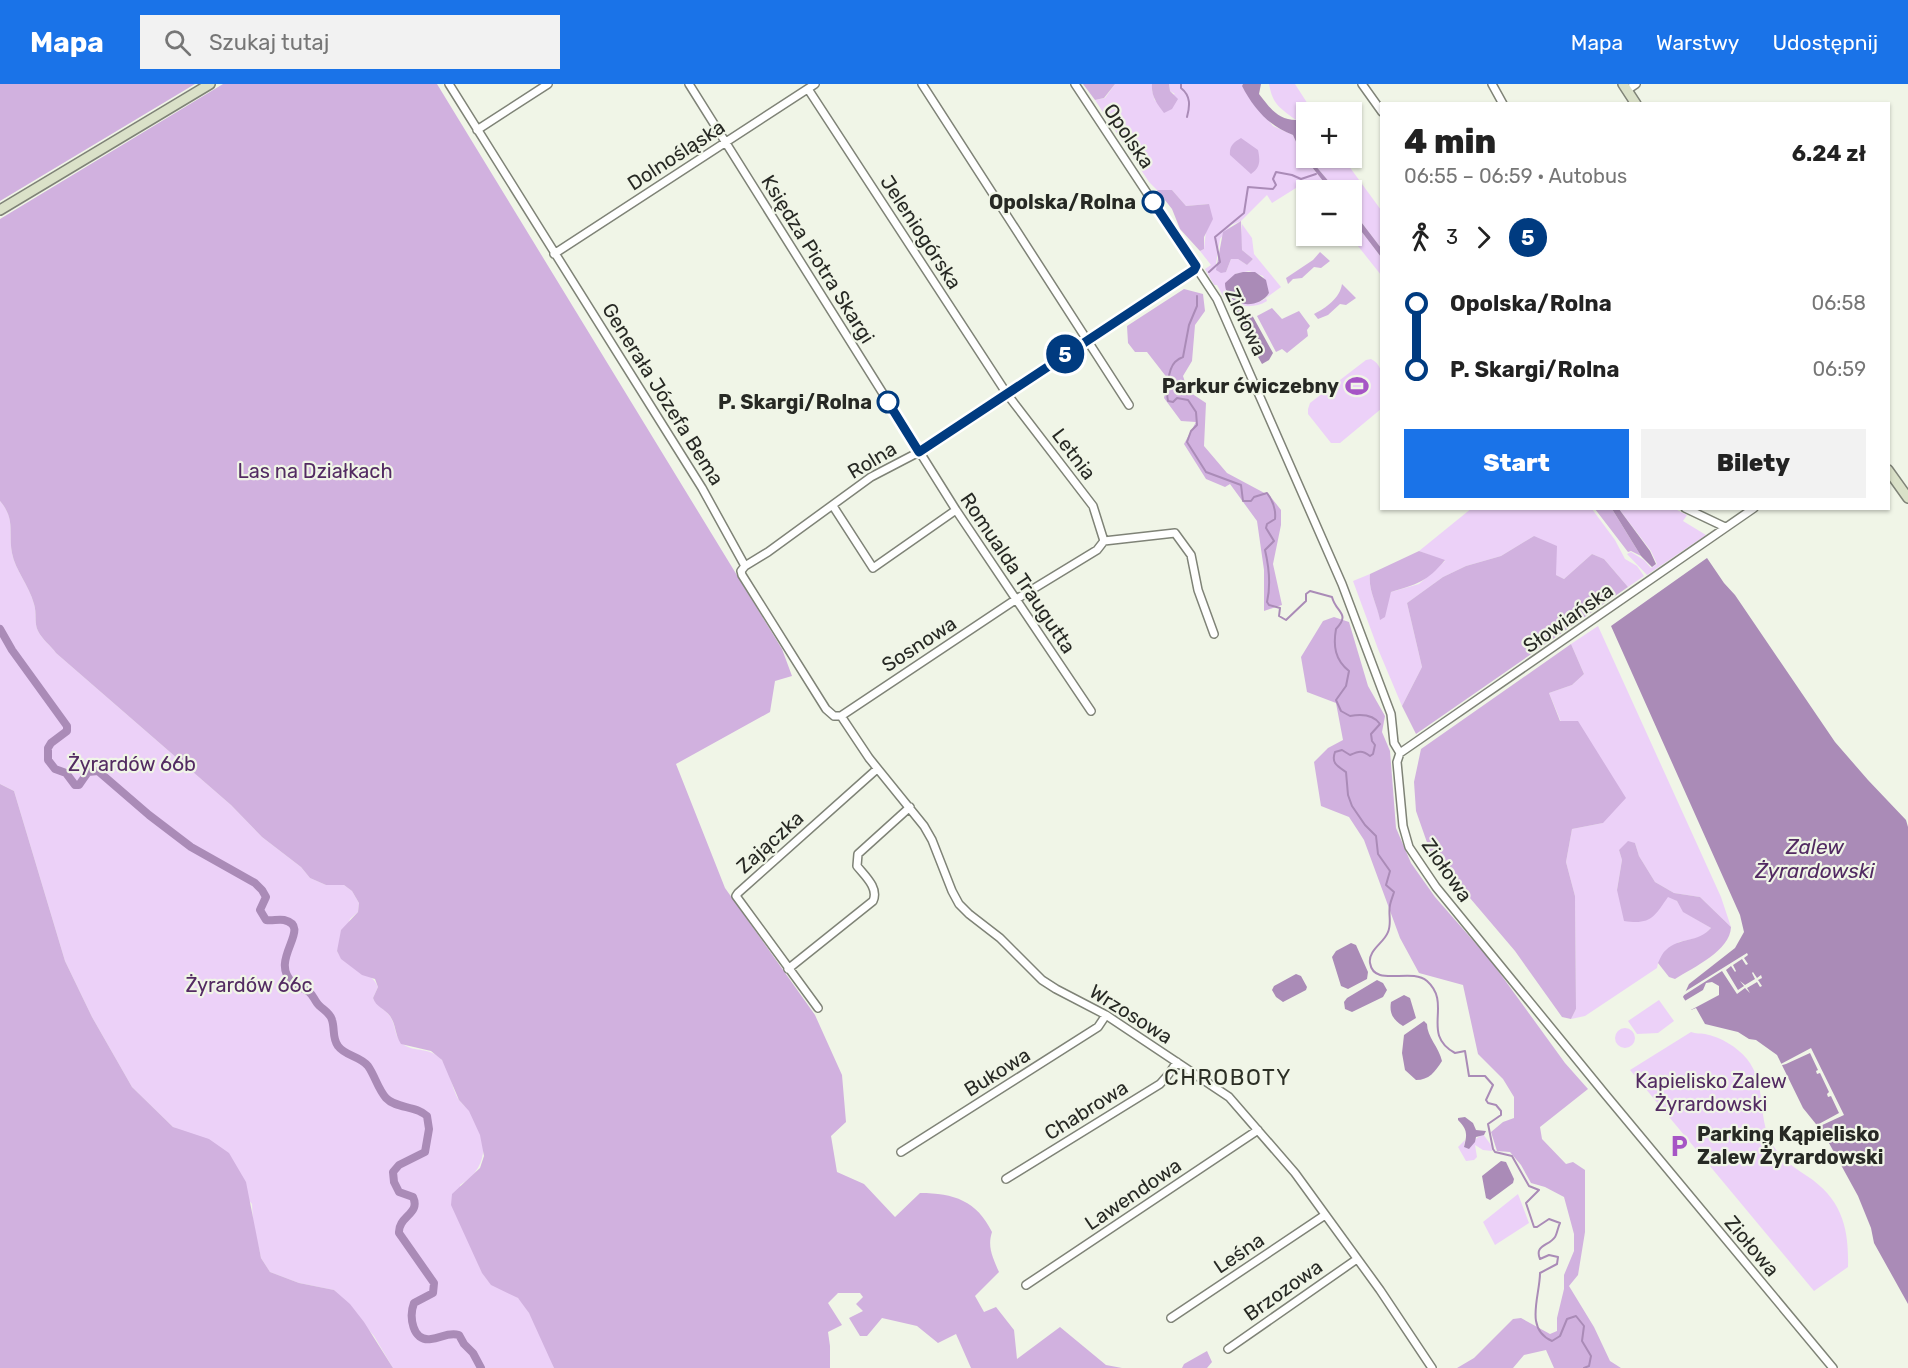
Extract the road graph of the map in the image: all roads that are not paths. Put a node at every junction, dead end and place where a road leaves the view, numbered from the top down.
1 (210, 84) edge
2 (449, 84) edge
3 (548, 84) edge
4 (689, 84) edge
5 (816, 84) edge
6 (922, 84) edge
7 (1075, 84) edge
8 (1362, 84) edge
9 (1492, 84) edge
10 (1636, 84) edge
11 (1625, 87) edge
12 (808, 89) junction
13 (1502, 102) edge
14 (1635, 102) edge
15 (1380, 109) edge
16 (477, 130) junction
17 (725, 143) junction
18 (0, 210) edge
19 (554, 254) junction
20 (1196, 266) junction
21 (1087, 340) junction
22 (1006, 394) junction
23 (1129, 405) dead end
24 (919, 452) junction
25 (1890, 473) edge
26 (1908, 498) edge
27 (833, 506) junction
28 (956, 510) junction
29 (1689, 510) edge
30 (1751, 510) edge
31 (1725, 527) junction
32 (1104, 541) junction
33 (745, 566) junction
34 (1015, 600) junction
35 (1214, 634) dead end
36 (1091, 711) dead end
37 (841, 716) junction
38 (1400, 753) junction
39 (877, 769) junction
40 (910, 807) junction
41 (788, 969) junction
42 (818, 1008) dead end
43 (1106, 1015) junction
44 (1177, 1062) junction
45 (1258, 1130) junction
46 (901, 1152) dead end
47 (1006, 1179) dead end
48 (1325, 1215) junction
49 (1357, 1259) junction
50 (1026, 1285) dead end
51 (1171, 1318) dead end
52 (1228, 1349) dead end
53 (1432, 1368) edge
54 (1833, 1368) edge

1 - 18 main road
2 - 16 street, Generała Józefa Bema
3 - 16 street
4 - 17 street, Księdza Piotra Skargi
5 - 12 street, Dolnośląska
6 - 21 street
7 - 20 street, Opolska
8 - 15 street
9 - 13 street
10 - 11 street
11 - 14 main road
12 - 17 street, Dolnośląska
12 - 22 street, Jeleniogórska
16 - 19 street, Generała Józefa Bema
17 - 19 street, Dolnośląska
17 - 24 street, Księdza Piotra Skargi
19 - 33 street, Generała Józefa Bema
20 - 21 street, Rolna
20 - 38 street, Ziołowa
21 - 22 street, Rolna
21 - 23 street
22 - 24 street, Rolna
22 - 32 street, Letnia
24 - 27 street, Rolna
24 - 28 street, Romualda Traugutta
25 - 26 main road
27 - 28 street
27 - 33 street, Rolna
28 - 34 street, Romualda Traugutta
29 - 31 street
30 - 31 street, Słowiańska
31 - 38 street, Słowiańska
32 - 34 street, Sosnowa
32 - 35 street
33 - 37 street, Generała Józefa Bema
34 - 36 street, Romualda Traugutta
34 - 37 street, Sosnowa
37 - 39 street, Wrzosowa
38 - 54 street, Ziołowa
39 - 40 street, Wrzosowa
39 - 41 street, Zajączka
40 - 41 street
40 - 43 street, Wrzosowa
41 - 42 street, Zajączka
43 - 44 street, Wrzosowa
43 - 46 street, Bukowa
44 - 45 street, Wrzosowa
44 - 47 street, Chabrowa
45 - 48 street, Wrzosowa
45 - 50 street, Lawendowa
48 - 49 street, Wrzosowa
48 - 51 street, Leśna
49 - 52 street, Brzozowa
49 - 53 street, Wrzosowa

